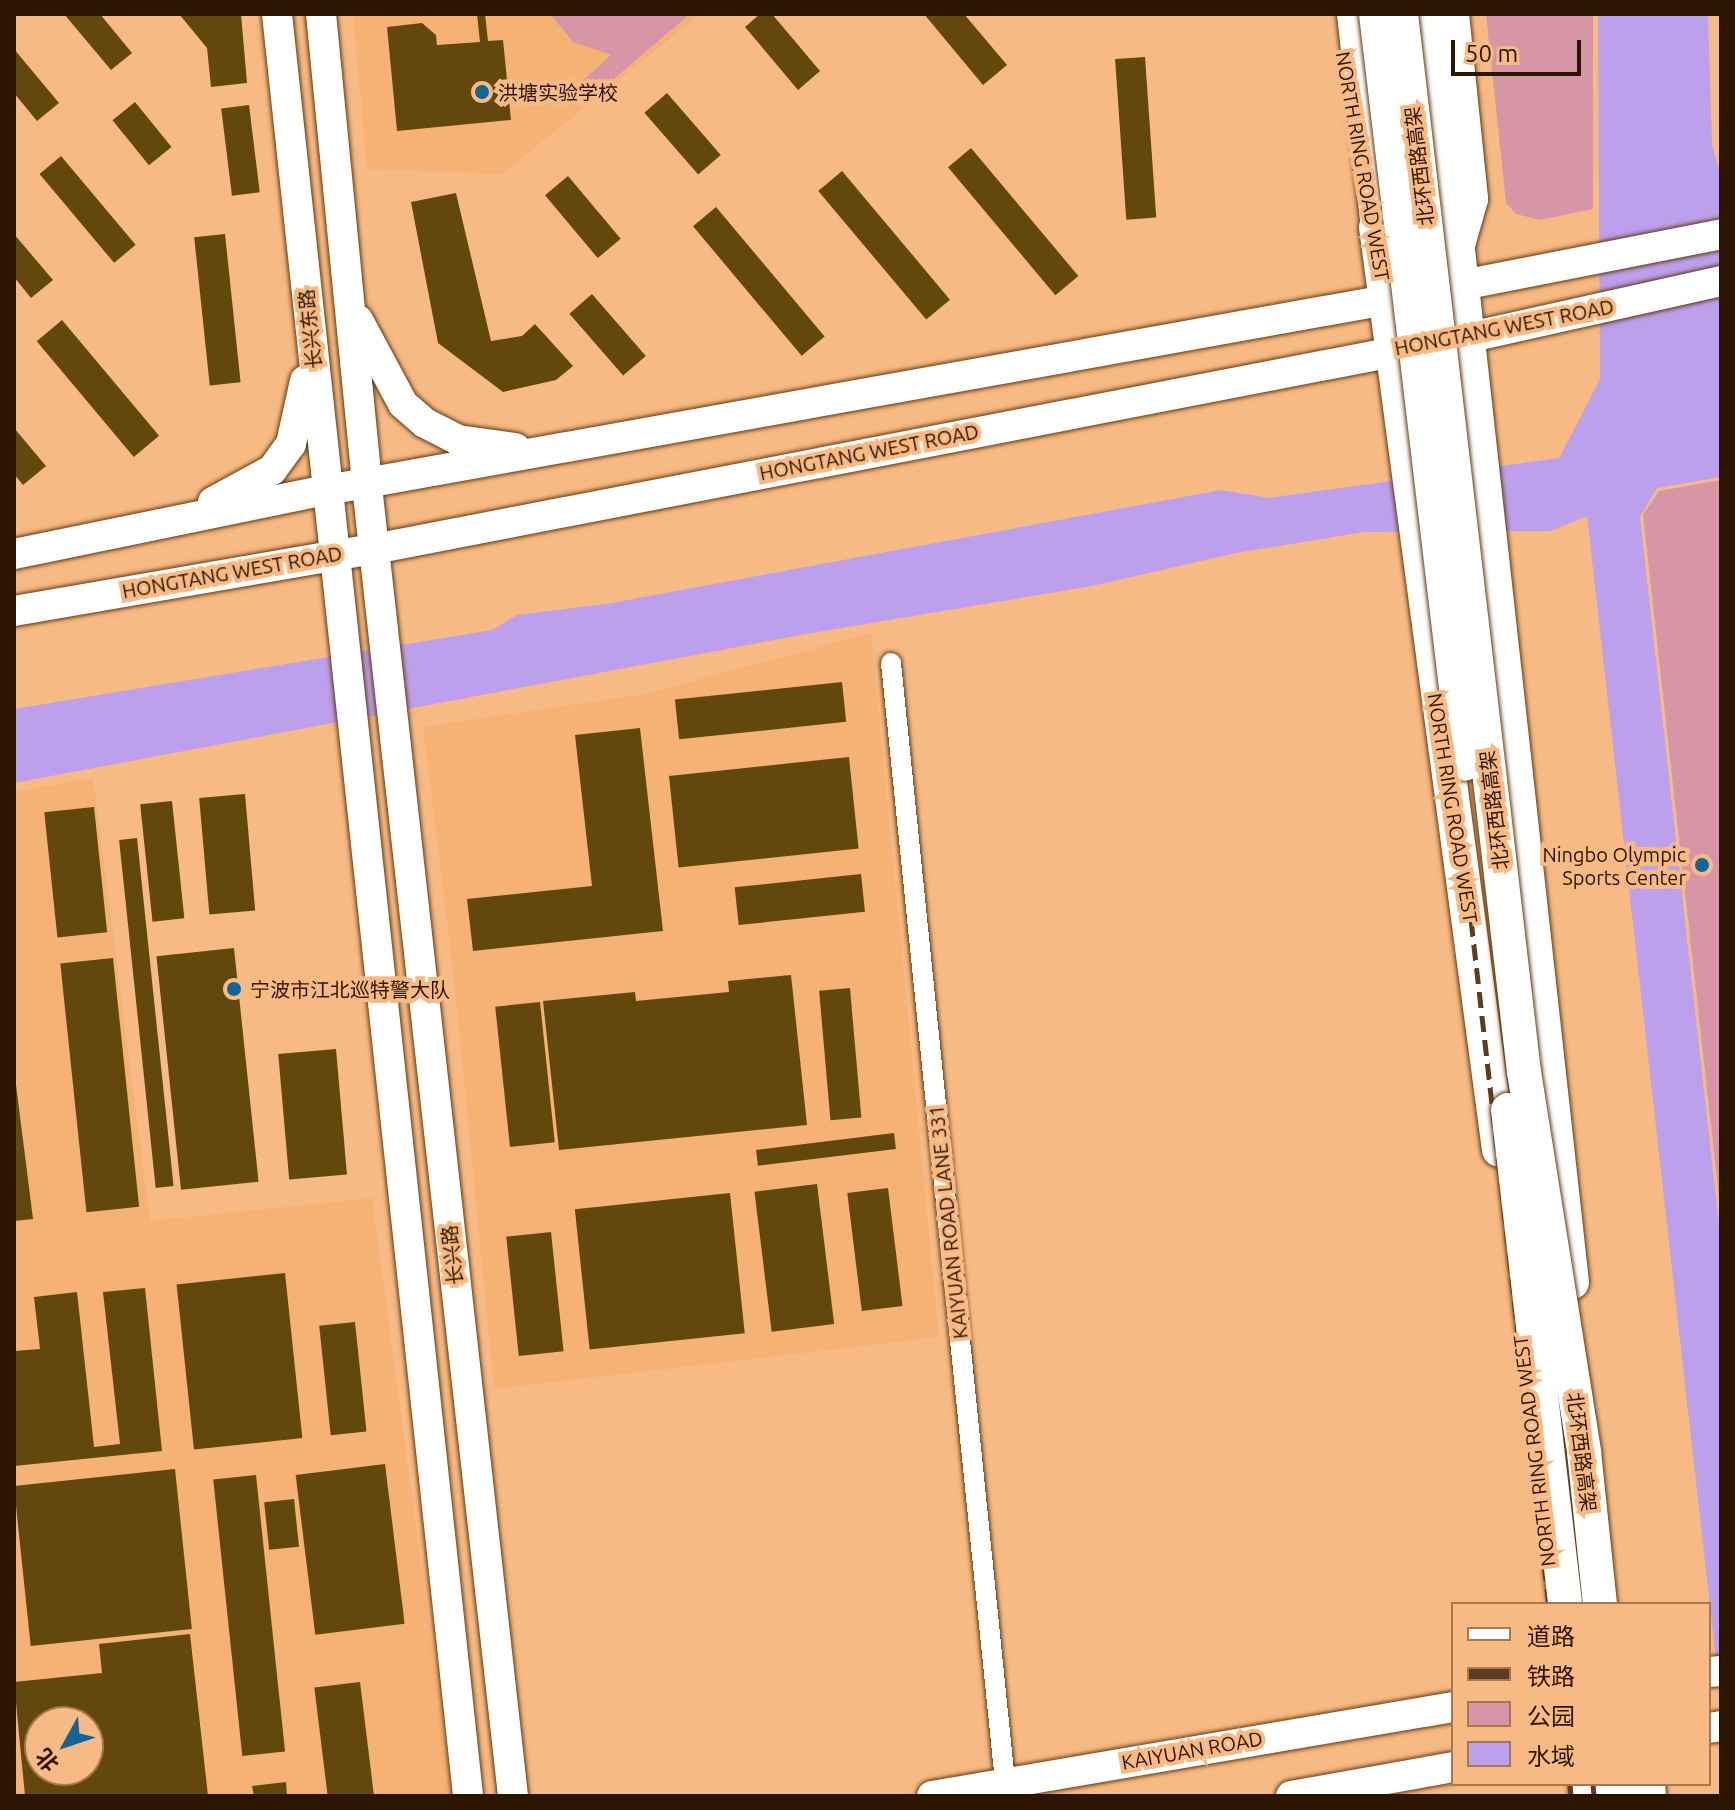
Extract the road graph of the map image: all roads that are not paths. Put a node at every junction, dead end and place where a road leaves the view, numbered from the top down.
1 (277, 14) edge
2 (321, 14) edge
3 (1337, 14) edge
4 (1354, 14) edge
5 (1376, 14) edge
6 (1401, 14) edge
7 (1432, 14) edge
8 (1452, 14) edge
9 (1721, 234) edge
10 (1458, 245) junction
11 (1381, 253) junction
12 (1721, 281) edge
13 (1463, 284) junction
14 (348, 299) junction
15 (1386, 300) junction
16 (310, 337) junction
17 (1466, 338) junction
18 (1392, 350) junction
19 (573, 448) junction
20 (367, 486) junction
21 (327, 490) junction
22 (160, 524) junction
23 (374, 549) junction
24 (14, 554) edge
25 (334, 555) junction
26 (14, 611) edge
27 (383, 638) joint
28 (344, 644) joint
29 (891, 663) dead end
30 (1584, 1452) junction
31 (1552, 1602) edge
32 (1565, 1602) edge
33 (1600, 1602) edge
34 (1608, 1602) edge
35 (1624, 1602) edge
36 (1451, 1707) edge
37 (1451, 1767) edge
38 (1005, 1782) junction
39 (468, 1796) edge
40 (513, 1796) edge
41 (932, 1796) edge
42 (1291, 1796) edge

1 - 16 main road, 长兴东路
2 - 14 main road, 长兴东路
3 - 11 main road, NORTH RING ROAD WEST
4 - 11 main road
5 - 32 main road, 北环西路高架, bridge
6 - 30 main road, 北环西路高架, bridge
7 - 10 main road
8 - 10 main road
9 - 13 main road
10 - 13 main road
11 - 15 main road, NORTH RING ROAD WEST
12 - 17 main road, HONGTANG WEST ROAD
13 - 15 main road
13 - 17 main road
14 - 19 main road
14 - 20 main road, 长兴东路
15 - 18 main road, NORTH RING ROAD WEST
15 - 19 main road
16 - 21 main road, 长兴东路
16 - 22 main road
17 - 18 main road, HONGTANG WEST ROAD
17 - 34 main road
18 - 23 main road, HONGTANG WEST ROAD
18 - 31 main road, NORTH RING ROAD WEST
19 - 20 main road
20 - 21 main road
20 - 23 main road, 长兴东路
21 - 22 main road
21 - 25 main road, 长兴东路
22 - 24 main road
23 - 25 main road, HONGTANG WEST ROAD
23 - 27 main road, 长兴东路
25 - 26 main road, HONGTANG WEST ROAD
25 - 28 main road, 长兴东路
27 - 40 main road, 长兴路
28 - 39 main road, 长兴路
29 - 38 street, KAIYUAN ROAD LANE 331
30 - 33 main road, 北环西路高架, bridge
30 - 35 main road, bridge
36 - 38 main road, KAIYUAN ROAD
37 - 42 main road
38 - 41 main road, KAIYUAN ROAD

